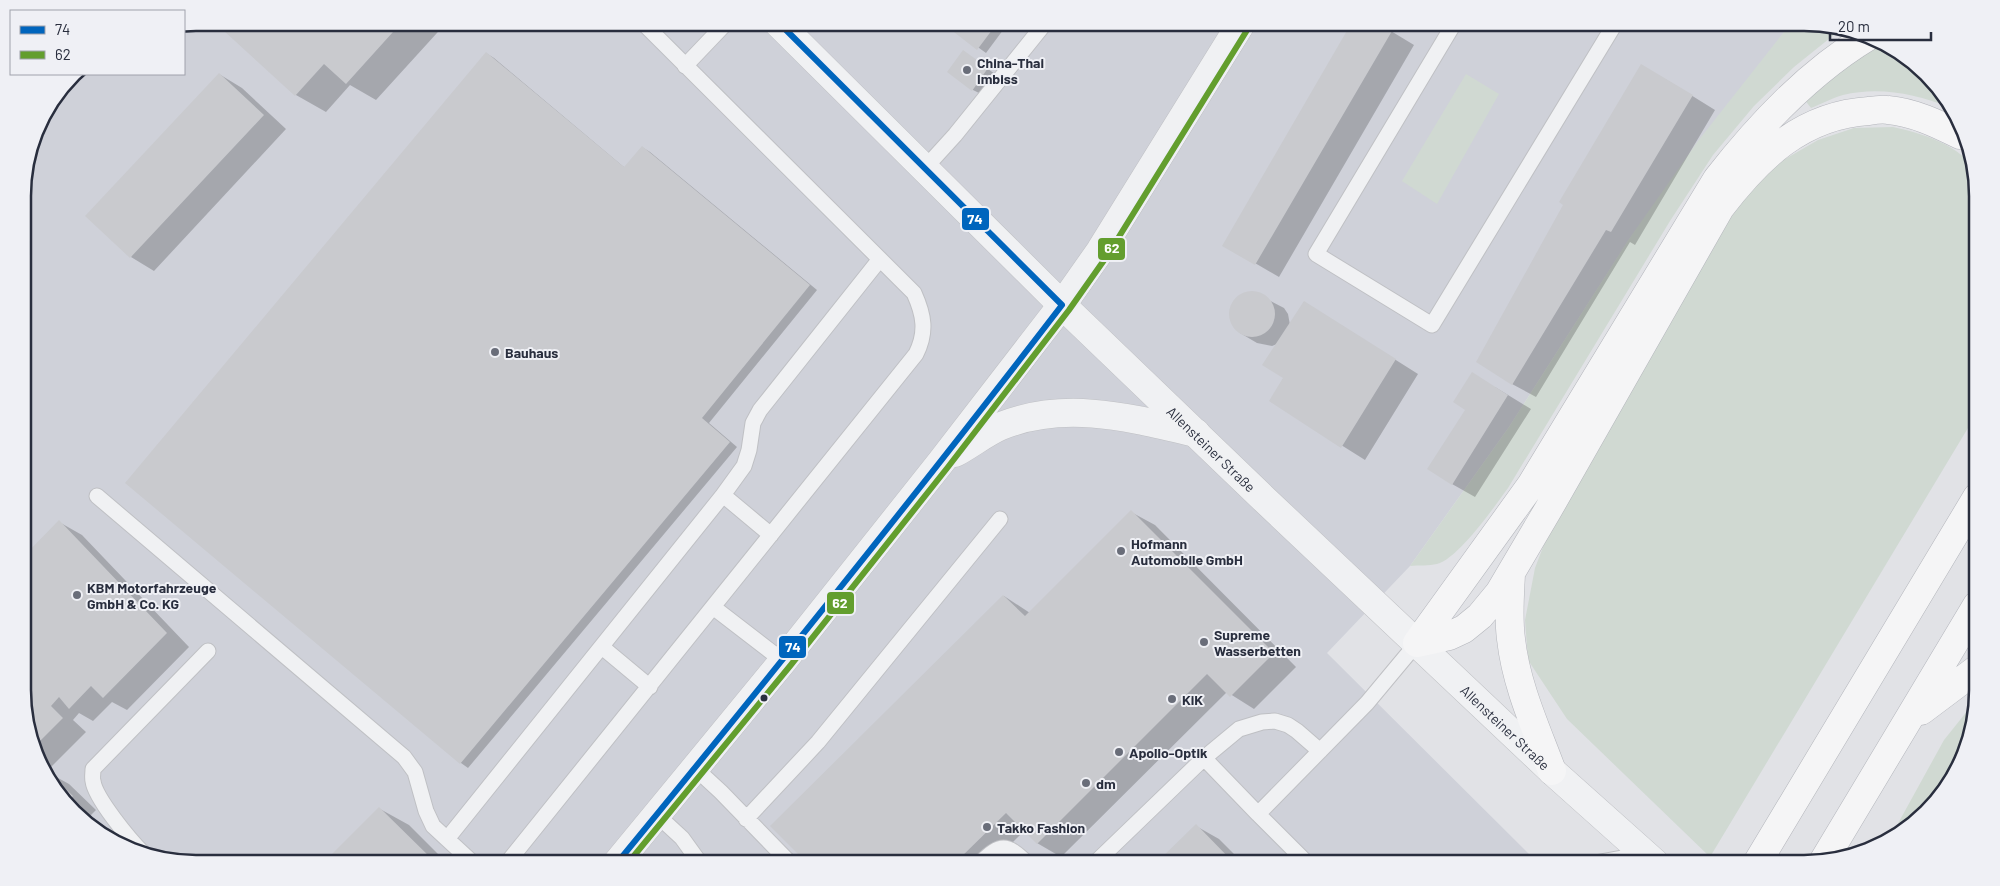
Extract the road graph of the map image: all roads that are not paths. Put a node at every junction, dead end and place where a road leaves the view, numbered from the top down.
1 (1038, 31) edge
2 (1235, 31) edge
3 (1449, 31) edge
4 (1610, 31) edge
5 (651, 32) edge
6 (718, 32) edge
7 (787, 32) edge
8 (1861, 42) edge
9 (685, 66) junction
10 (1956, 133) edge
11 (925, 168) junction
12 (880, 259) junction
13 (1062, 304) junction
14 (1197, 433) junction
15 (941, 462) junction
16 (97, 496) dead end
17 (723, 496) junction
18 (1969, 510) edge
19 (1000, 519) dead end
20 (771, 535) junction
21 (1512, 573) junction
22 (713, 607) junction
23 (1969, 619) edge
24 (1417, 643) junction
25 (602, 648) junction
26 (208, 651) dead end
27 (783, 662) junction
28 (1969, 674) edge
29 (650, 686) junction
30 (1910, 720) junction
31 (1320, 752) junction
32 (1204, 758) junction
33 (695, 768) junction
34 (1552, 771) junction
35 (656, 814) junction
36 (1258, 814) junction
37 (746, 819) junction
38 (125, 838) edge
39 (447, 839) junction
40 (1828, 853) edge
41 (1018, 854) edge
42 (1104, 854) edge
43 (1298, 854) edge
44 (1645, 854) edge
45 (1762, 854) edge
46 (463, 855) edge
47 (514, 855) edge
48 (624, 855) edge
49 (694, 855) edge
50 (782, 855) edge
51 (988, 855) edge

1 - 11 lane
2 - 13 street
3 - 4 lane
5 - 9 lane
6 - 9 lane
7 - 11 street, Allensteiner Straße
8 - 24 highway
9 - 12 lane
10 - 21 highway
11 - 13 street, Allensteiner Straße
12 - 17 lane
12 - 20 lane
13 - 14 street, Allensteiner Straße
13 - 15 street
14 - 15 street
14 - 24 street, Allensteiner Straße
15 - 27 street
16 - 39 lane
17 - 20 lane
17 - 25 lane
18 - 45 highway
19 - 37 lane
20 - 22 lane
21 - 24 highway
21 - 34 highway
22 - 27 lane
22 - 29 lane
23 - 30 highway
24 - 31 lane
24 - 34 street, Allensteiner Straße
25 - 29 lane
25 - 39 lane
26 - 38 lane
27 - 33 street
28 - 30 highway
29 - 47 lane
30 - 40 highway
31 - 32 lane
31 - 36 lane
32 - 36 lane
32 - 42 lane
33 - 35 street
33 - 37 lane
34 - 44 street, Allensteiner Straße
35 - 48 street
35 - 49 lane
36 - 43 lane
37 - 50 lane
39 - 46 lane
41 - 51 lane

